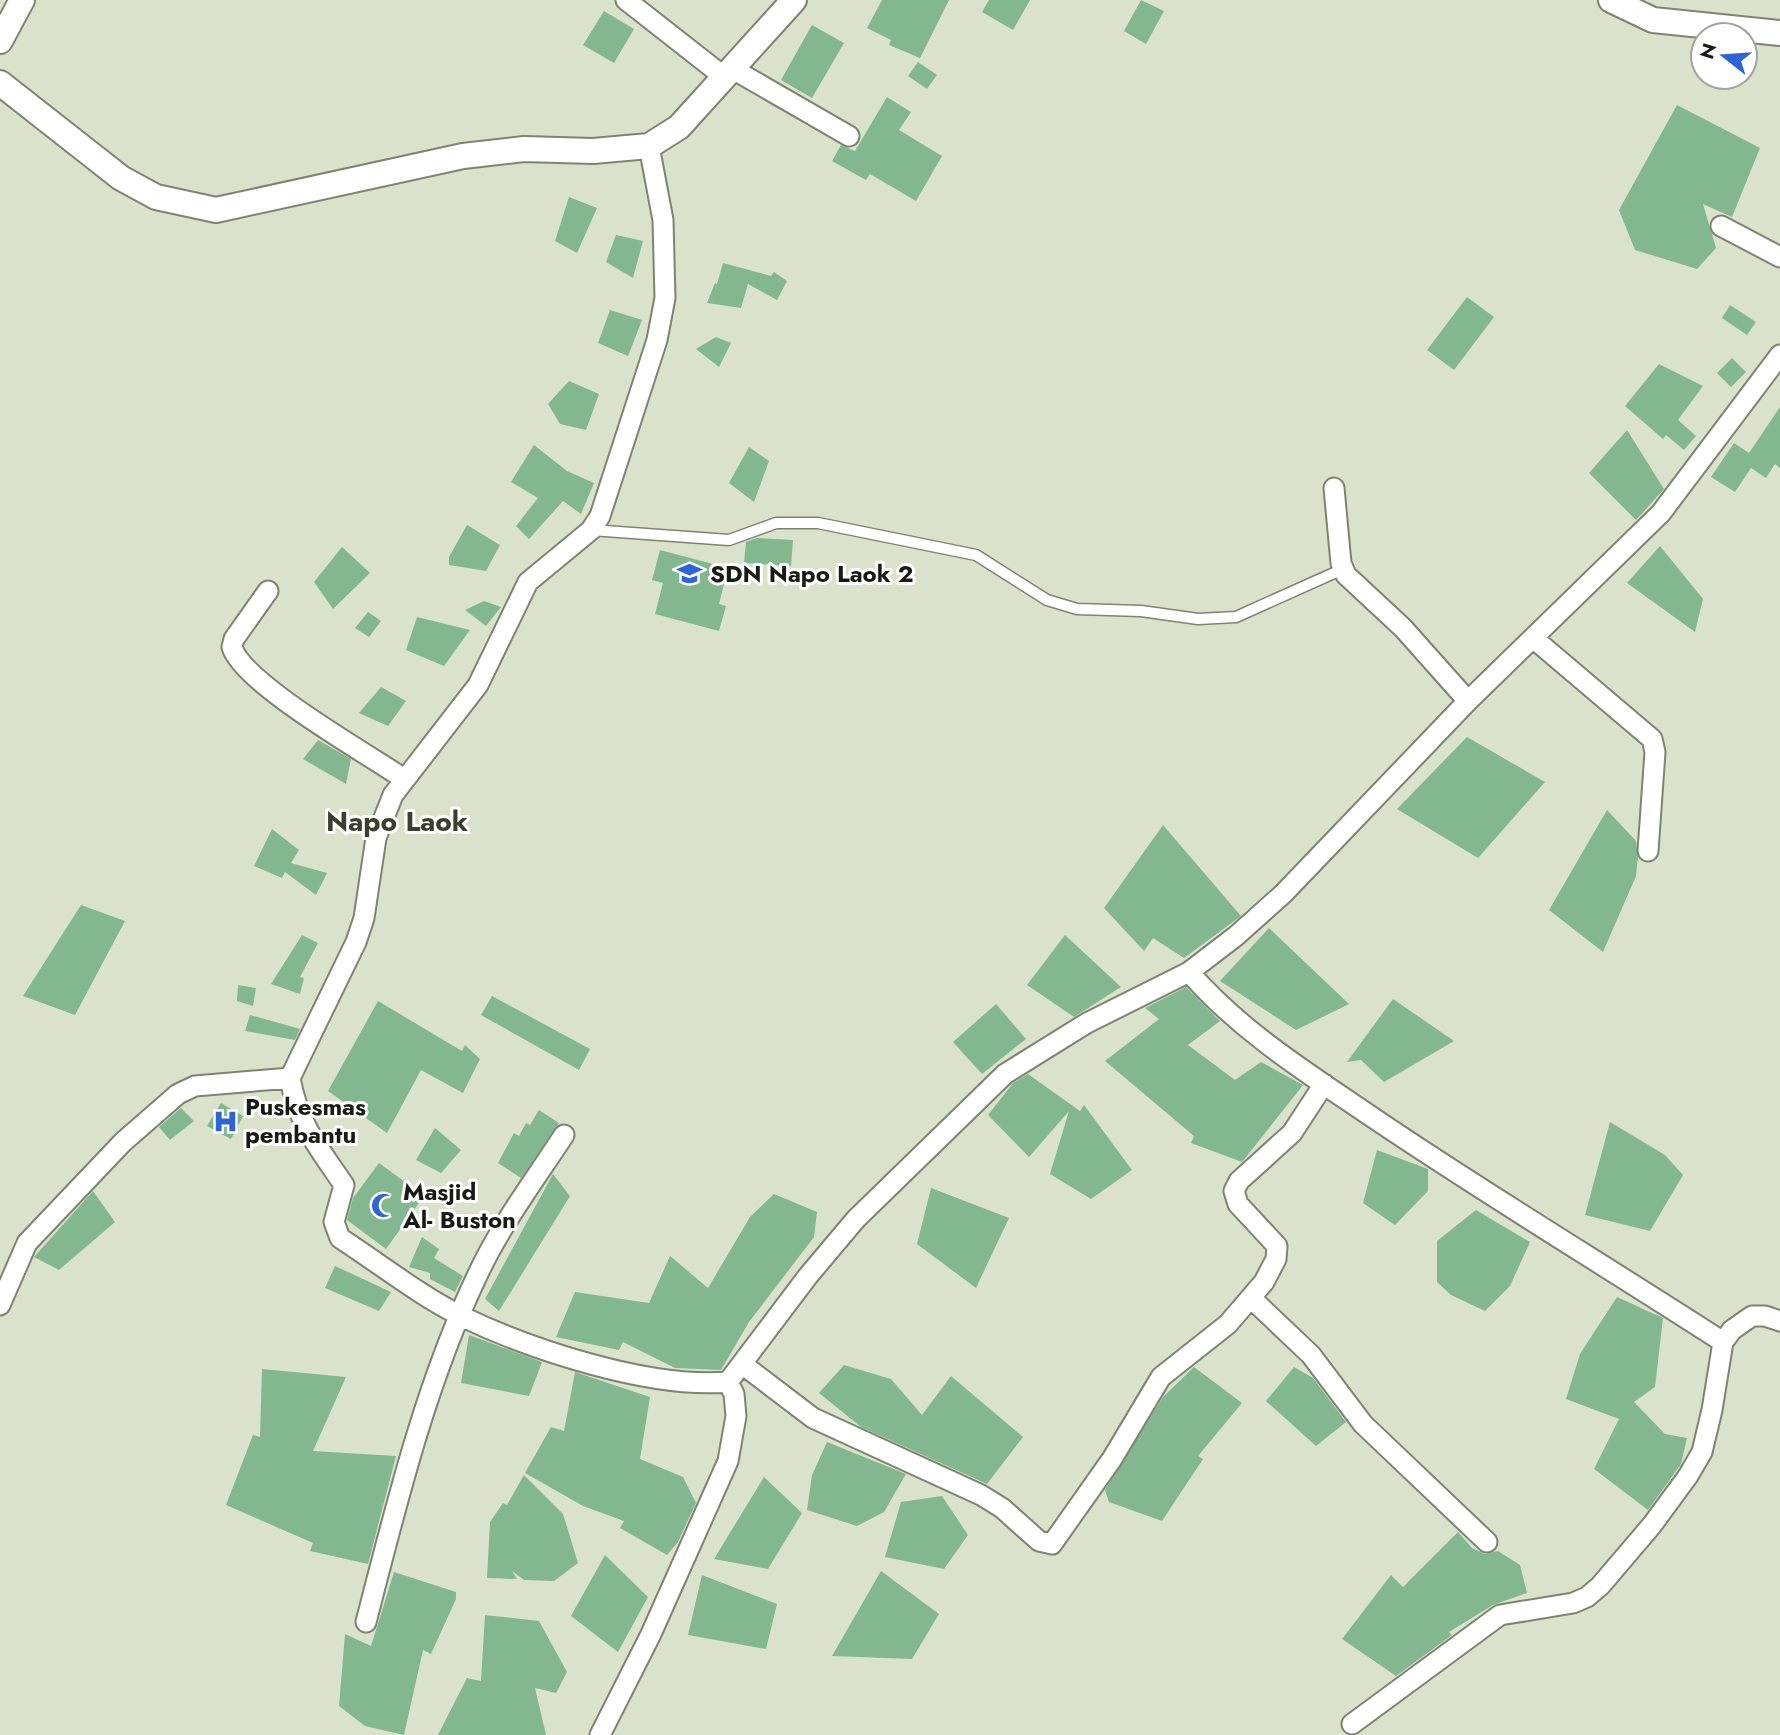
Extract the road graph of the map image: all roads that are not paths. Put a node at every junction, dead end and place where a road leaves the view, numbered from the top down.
1 (22, 0) edge
2 (626, 0) edge
3 (794, 0) edge
4 (1611, 0) edge
5 (1780, 33) edge
6 (0, 41) edge
7 (727, 72) junction
8 (0, 83) edge
9 (849, 136) dead end
10 (649, 146) junction
11 (1721, 226) dead end
12 (1780, 257) edge
13 (1780, 355) edge
14 (1334, 488) dead end
15 (591, 530) junction
16 (1343, 569) junction
17 (268, 591) dead end
18 (1533, 639) junction
19 (1468, 701) junction
20 (404, 779) junction
21 (1648, 851) dead end
22 (1189, 972) junction
23 (290, 1078) junction
24 (1324, 1084) junction
25 (564, 1135) dead end
26 (1251, 1298) junction
27 (0, 1305) edge
28 (460, 1315) junction
29 (1780, 1321) edge
30 (1723, 1342) junction
31 (742, 1364) junction
32 (728, 1382) junction
33 (1487, 1542) dead end
34 (366, 1622) dead end
35 (1352, 1724) dead end
36 (600, 1735) edge

1 - 6 street
2 - 7 street
3 - 7 street
4 - 5 street
7 - 9 street
7 - 10 street
8 - 10 street
10 - 15 street
11 - 12 street
13 - 18 street
14 - 16 street
15 - 16 lane
15 - 20 street
16 - 19 street
17 - 20 street
18 - 19 street
18 - 21 street
19 - 22 street
20 - 23 street
22 - 24 street
22 - 31 street
23 - 27 street
23 - 28 street
24 - 26 street
24 - 30 street
25 - 28 street
26 - 31 street
26 - 33 street
28 - 32 street
28 - 34 street
29 - 30 street
30 - 35 street
31 - 32 street
32 - 36 street

